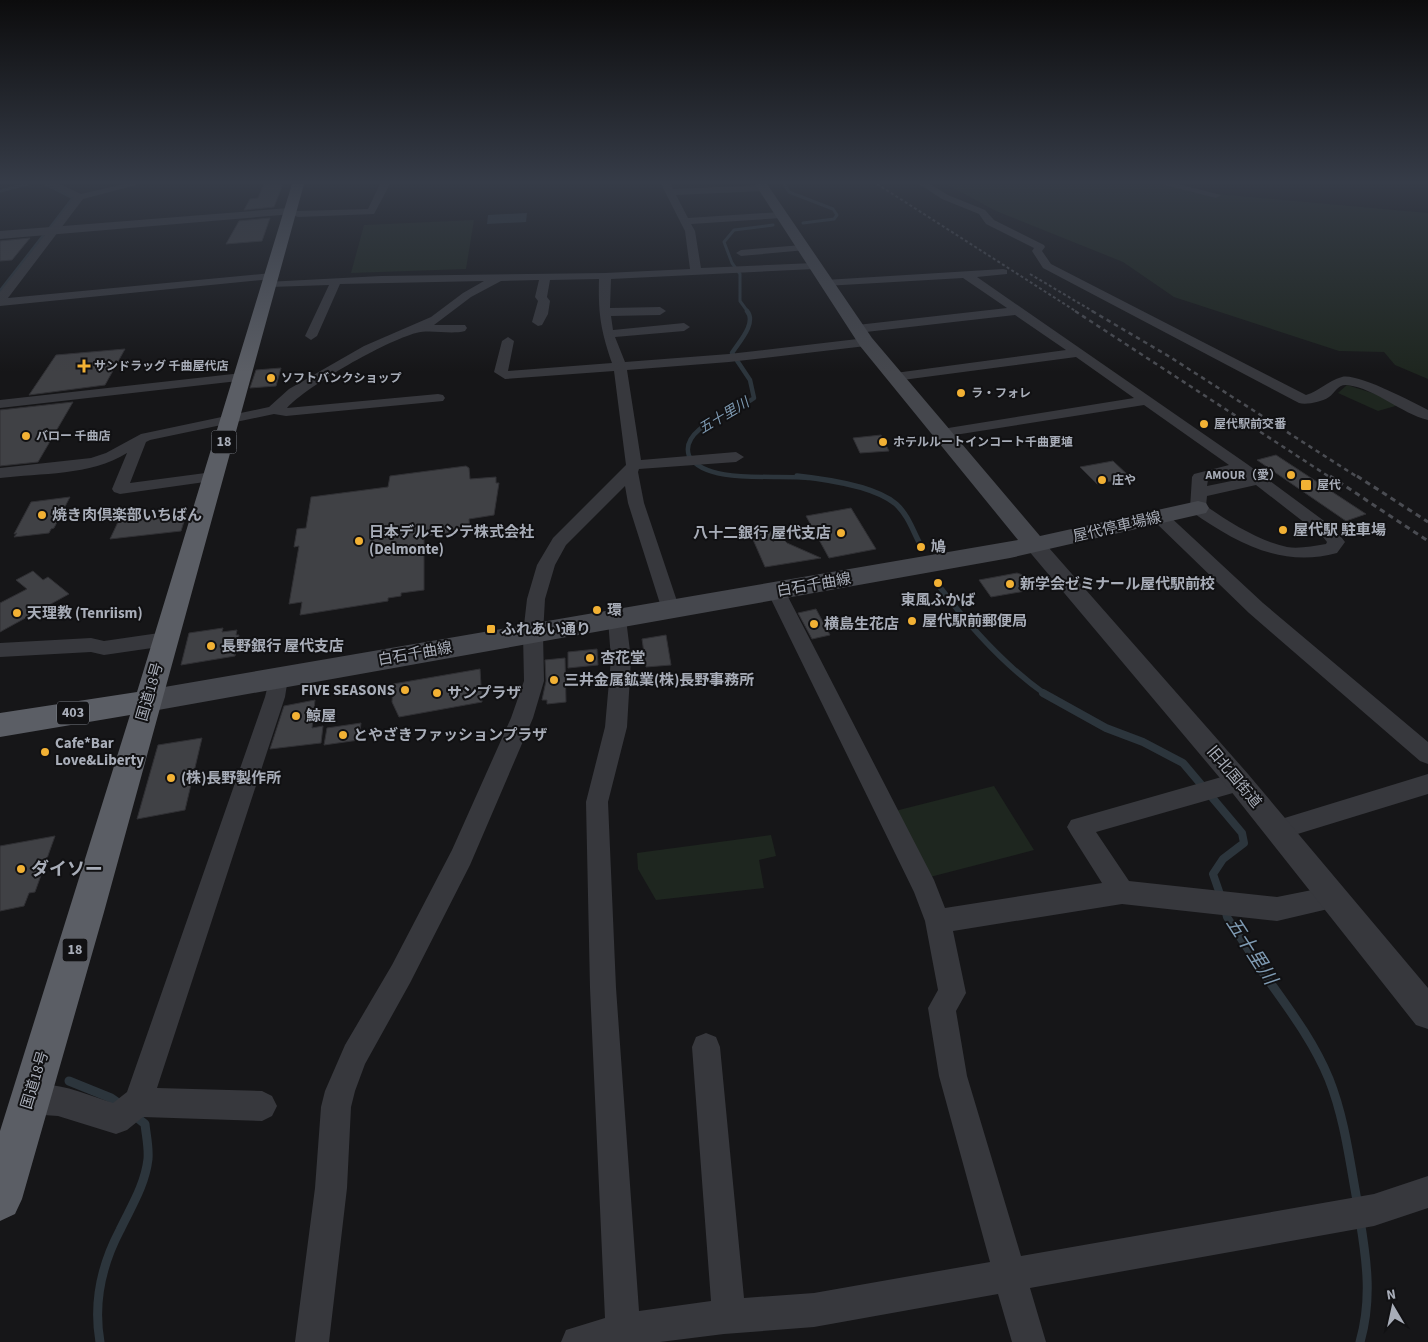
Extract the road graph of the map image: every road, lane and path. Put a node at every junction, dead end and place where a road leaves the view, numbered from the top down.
1 (42, 247) edge
2 (280, 247) edge
3 (691, 247) edge
4 (1039, 247) edge
5 (802, 248) joint
6 (741, 253) dead end
7 (814, 266) junction
8 (696, 272) junction
9 (1003, 272) dead end
10 (965, 274) junction
11 (605, 276) junction
12 (545, 277) junction
13 (498, 278) junction
14 (271, 280) junction
15 (336, 281) junction
16 (825, 283) junction
17 (0, 301) edge
18 (660, 310) dead end
19 (1016, 311) junction
20 (604, 312) junction
21 (538, 322) dead end
22 (684, 327) dead end
23 (461, 328) dead end
24 (416, 329) junction
25 (608, 334) junction
26 (862, 335) junction
27 (311, 336) dead end
28 (508, 342) dead end
29 (1076, 353) junction
30 (620, 367) junction
31 (242, 377) junction
32 (895, 377) junction
33 (438, 398) dead end
34 (1144, 401) junction
35 (0, 404) edge
36 (274, 410) junction
37 (1428, 416) edge
38 (230, 421) junction
39 (942, 433) junction
40 (140, 439) junction
41 (736, 457) dead end
42 (1242, 467) junction
43 (632, 469) junction
44 (0, 473) edge
45 (213, 477) junction
46 (1260, 480) junction
47 (1199, 501) junction
48 (1160, 517) junction
49 (1035, 545) junction
50 (776, 591) junction
51 (671, 610) junction
52 (617, 620) junction
53 (533, 634) junction
54 (166, 639) junction
55 (0, 650) edge
56 (278, 678) junction
57 (147, 701) junction
58 (0, 725) edge
59 (1428, 754) edge
60 (1428, 784) edge
61 (1218, 788) junction
62 (1278, 830) junction
63 (1122, 892) junction
64 (1332, 898) junction
65 (938, 921) junction
66 (1428, 1013) edge
67 (706, 1046) dead end
68 (29, 1100) junction
69 (262, 1106) dead end
70 (127, 1110) junction
71 (1428, 1192) edge
72 (0, 1199) edge
73 (1008, 1274) junction
74 (728, 1316) junction
75 (623, 1330) junction
76 (312, 1342) edge
77 (578, 1342) edge
78 (1029, 1342) edge

1 - 17 street
2 - 14 highway, 国道18号 / 18
3 - 8 street
4 - 37 street
5 - 6 street
5 - 7 main road
7 - 8 street
7 - 16 main road
8 - 11 street
9 - 10 street
10 - 16 street
10 - 19 street
11 - 12 street
11 - 20 street
12 - 13 street
12 - 21 street
13 - 15 street
13 - 24 street
14 - 15 street
14 - 17 street
14 - 31 highway, 国道18号 / 18
15 - 27 street
16 - 26 main road
18 - 20 street
19 - 26 street
19 - 29 street
20 - 25 street
22 - 25 street
23 - 24 street
24 - 36 street
25 - 30 street
26 - 30 street
26 - 32 main road
28 - 30 street
29 - 32 street
29 - 34 street
30 - 43 street
31 - 35 street
31 - 38 highway, 国道18号 / 18
32 - 39 main road
33 - 36 street
34 - 39 street
34 - 42 street
36 - 38 street
38 - 40 street
38 - 45 highway, 国道18号 / 18
39 - 49 main road
40 - 44 street
40 - 45 street
41 - 43 street
42 - 46 street
42 - 47 street
43 - 51 street
43 - 53 street
45 - 54 highway, 国道18号 / 18
46 - 47 street
46 - 47 street
47 - 48 main road, 屋代停車場線
48 - 49 main road, 屋代停車場線
48 - 59 street
49 - 50 main road, 白石千曲線
49 - 61 street, 旧北国街道
50 - 51 main road, 白石千曲線
50 - 65 street
51 - 52 main road, 白石千曲線
52 - 53 main road, 白石千曲線
52 - 75 street
53 - 56 main road, 白石千曲線
53 - 76 street
54 - 55 street
54 - 57 highway, 国道18号 / 18
56 - 57 main road, 白石千曲線
56 - 70 street
57 - 58 highway, 403
57 - 68 highway, 国道18号 / 18
60 - 62 street
61 - 62 street, 旧北国街道
61 - 63 street
62 - 64 street, 旧北国街道
63 - 64 street
63 - 65 street
64 - 66 street, 旧北国街道
65 - 73 street
67 - 74 street
68 - 70 street
68 - 72 highway, 国道18号 / 18
69 - 70 street
71 - 73 street
73 - 74 street
73 - 78 street
74 - 75 street
75 - 77 street

